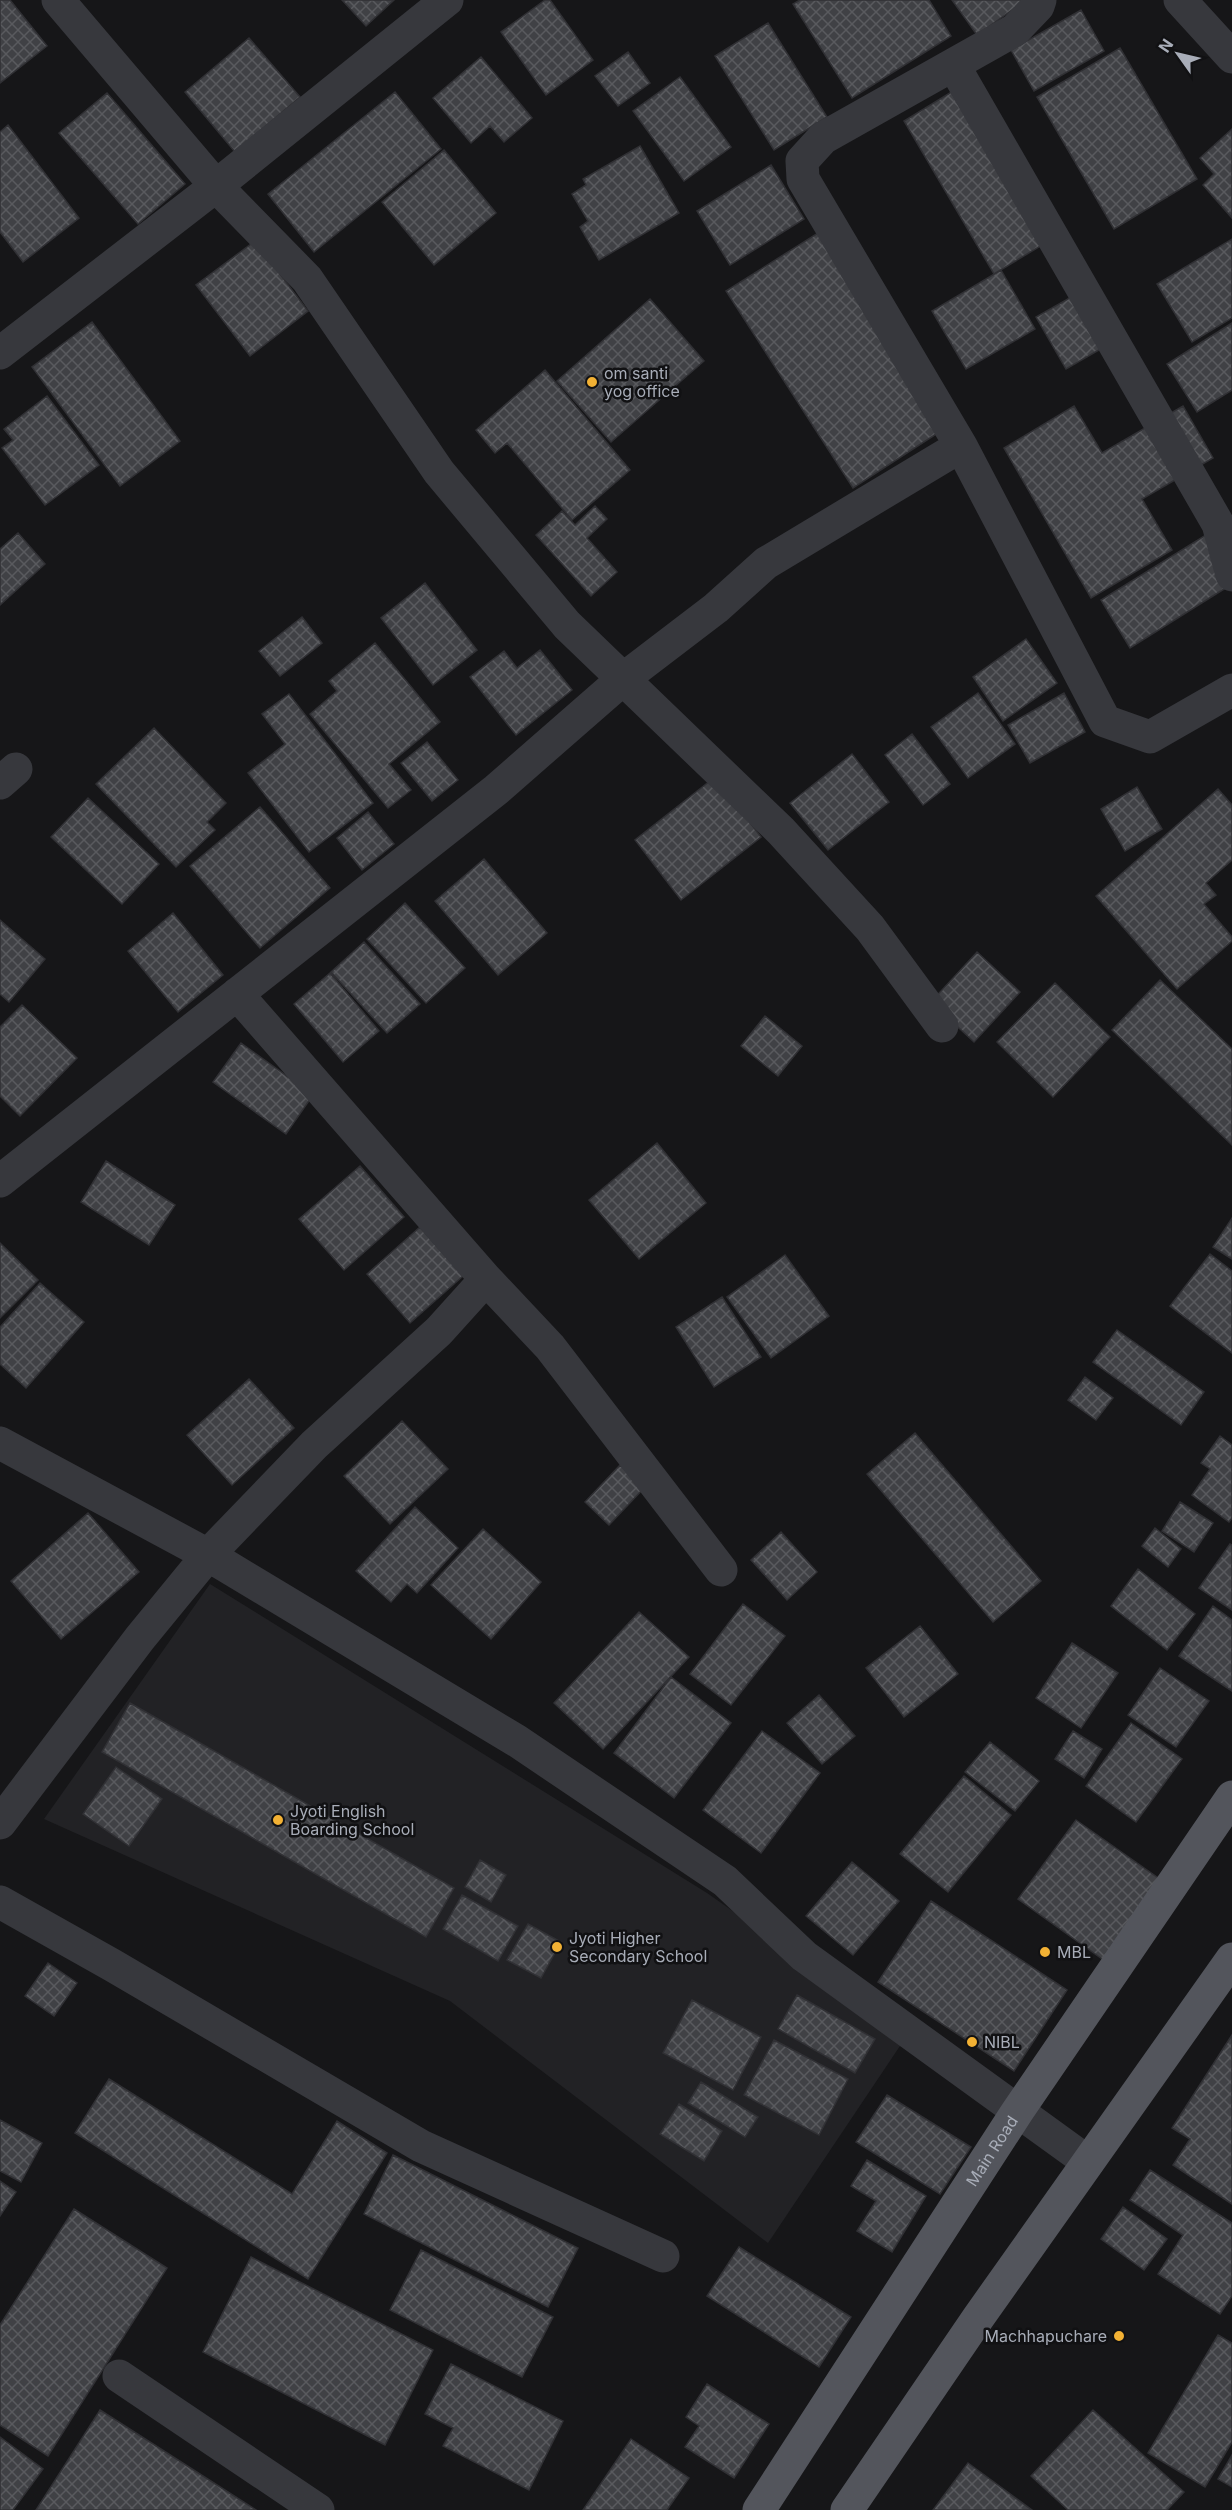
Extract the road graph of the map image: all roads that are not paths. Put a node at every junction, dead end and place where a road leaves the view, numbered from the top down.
1 (58, 0) edge
2 (447, 0) edge
3 (1040, 0) edge
4 (1180, 0) edge
5 (1232, 57) edge
6 (954, 66) junction
7 (216, 186) junction
8 (0, 353) edge
9 (961, 446) junction
10 (1232, 575) edge
11 (623, 679) junction
12 (1232, 690) edge
13 (237, 994) junction
14 (942, 1026) dead end
15 (0, 1181) edge
16 (486, 1279) junction
17 (0, 1443) edge
18 (208, 1556) junction
19 (722, 1570) dead end
20 (1232, 1797) edge
21 (0, 1823) edge
22 (0, 1902) edge
23 (1232, 1959) edge
24 (1017, 2112) junction
25 (1088, 2162) junction
26 (663, 2256) dead end
27 (119, 2376) dead end
28 (318, 2510) edge
29 (759, 2510) edge
30 (847, 2510) edge

1 - 7 street
2 - 7 street
3 - 6 street
4 - 5 street
6 - 9 street
6 - 10 street
7 - 8 street
7 - 11 street
9 - 11 street
9 - 12 street
11 - 13 street
11 - 14 street
13 - 15 street
13 - 16 street
16 - 18 street
16 - 19 street
17 - 18 street
18 - 21 street
18 - 24 street
20 - 24 main road, Main Road
22 - 26 street
23 - 25 main road
24 - 25 street
24 - 29 main road, Main Road
25 - 30 main road
27 - 28 street

